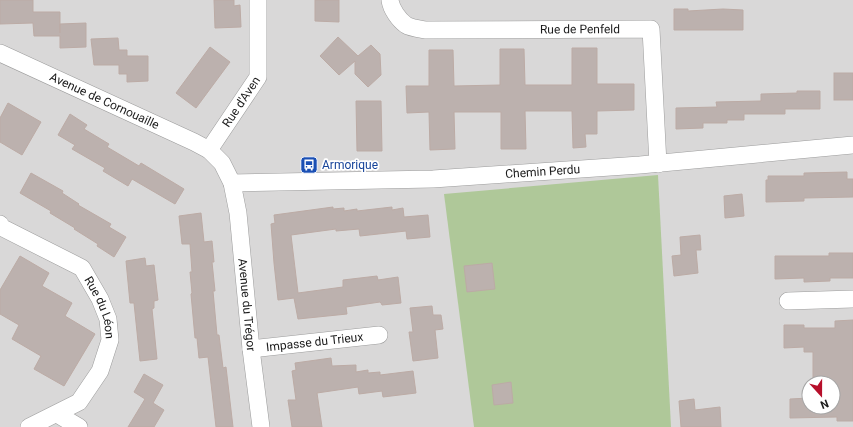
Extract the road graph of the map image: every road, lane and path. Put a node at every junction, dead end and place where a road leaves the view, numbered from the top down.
1 (258, 0) edge
2 (390, 0) edge
3 (0, 54) edge
4 (853, 145) edge
5 (209, 150) junction
6 (658, 164) junction
7 (232, 183) junction
8 (0, 226) edge
9 (853, 299) edge
10 (788, 301) dead end
11 (379, 335) dead end
12 (251, 349) junction
13 (57, 414) junction
14 (28, 427) edge
15 (79, 427) edge
16 (261, 427) edge

1 - 5 street, Rue d'Aven
2 - 6 street, Rue de Penfeld
3 - 5 street, Avenue de Cornouaille
4 - 6 street, Chemin Perdu
5 - 7 street, Avenue du Trégor
6 - 7 street, Chemin Perdu
7 - 12 street, Avenue du Trégor
8 - 13 street, Rue du Léon
9 - 10 street
11 - 12 street, Impasse du Trieux
12 - 16 street, Avenue du Trégor
13 - 14 street, Rue du Léon
13 - 15 street

